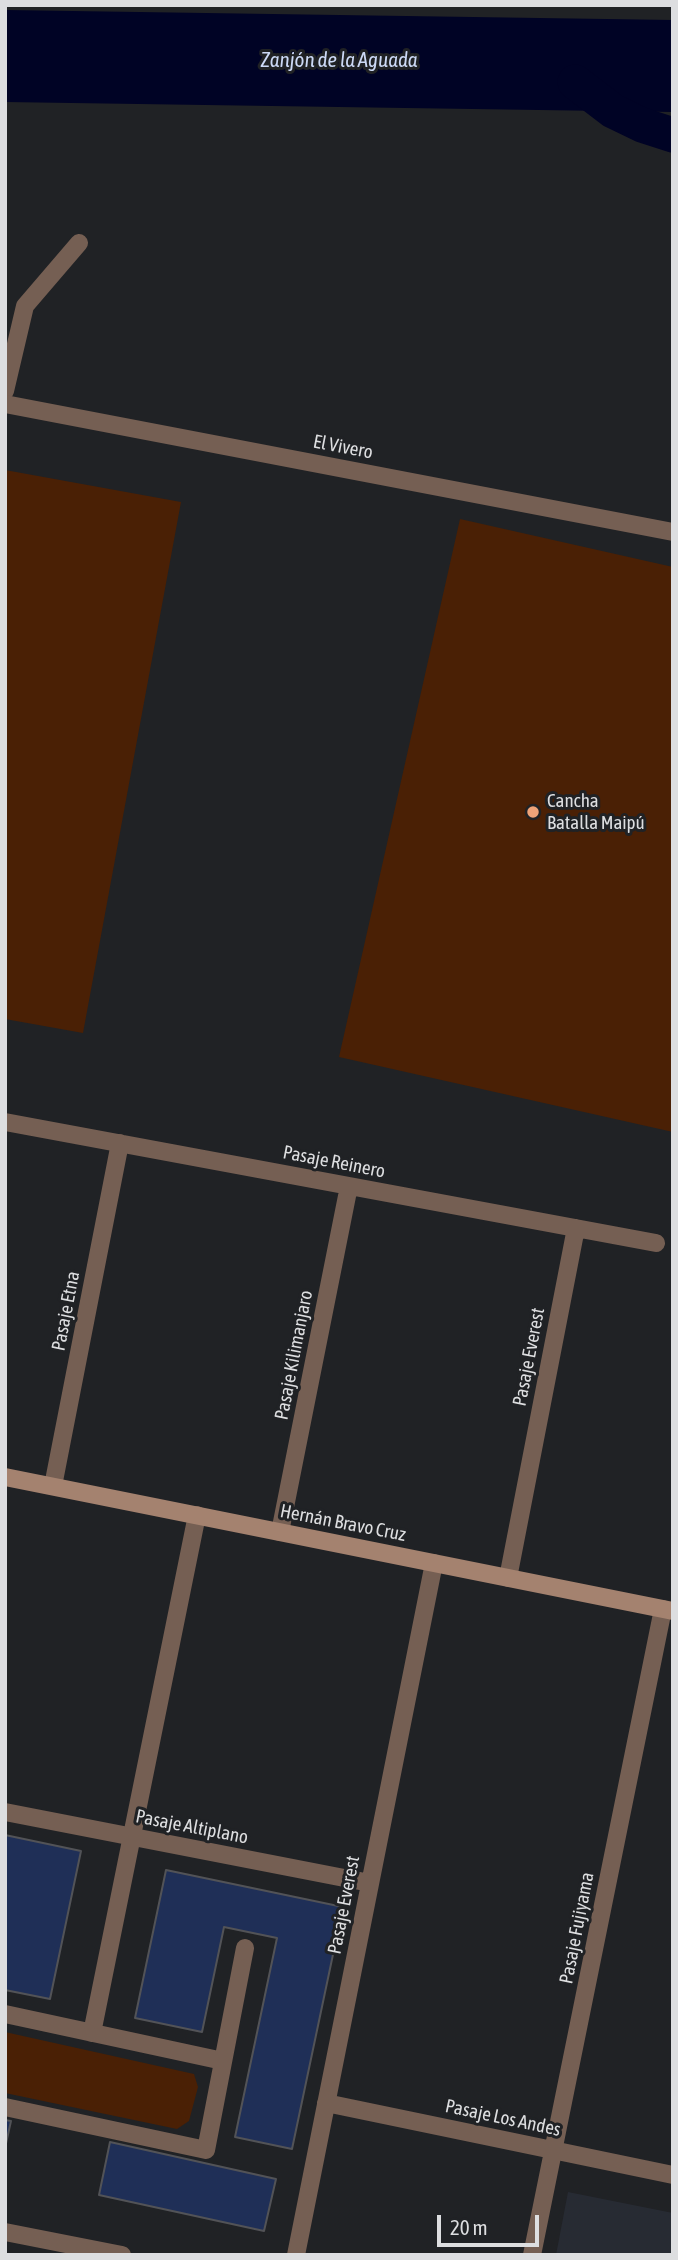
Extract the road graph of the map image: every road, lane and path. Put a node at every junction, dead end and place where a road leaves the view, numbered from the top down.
1 (79, 243) dead end
2 (5, 391) edge
3 (5, 404) edge
4 (673, 532) edge
5 (5, 1122) edge
6 (120, 1143) junction
7 (349, 1186) junction
8 (576, 1228) junction
9 (656, 1243) dead end
10 (5, 1477) edge
11 (53, 1486) junction
12 (197, 1515) junction
13 (280, 1532) junction
14 (434, 1563) junction
15 (508, 1577) junction
16 (668, 1610) edge
17 (5, 1812) edge
18 (132, 1837) junction
19 (370, 1883) junction
20 (245, 1948) dead end
21 (5, 2014) edge
22 (92, 2033) junction
23 (223, 2061) junction
24 (326, 2103) junction
25 (5, 2107) edge
26 (553, 2150) junction
27 (673, 2175) edge
28 (5, 2232) edge
29 (66, 2249) edge
30 (122, 2255) edge
31 (296, 2255) edge
32 (532, 2255) edge

1 - 2 street
3 - 4 street, El Vivero
5 - 6 street, Pasaje Reinero
6 - 7 street, Pasaje Reinero
6 - 11 street, Pasaje Etna
7 - 8 street, Pasaje Reinero
7 - 13 street, Pasaje Kilimanjaro
8 - 9 street, Pasaje Reinero
8 - 15 street, Pasaje Everest
10 - 11 main road, Hernán Bravo Cruz
11 - 12 main road, Hernán Bravo Cruz
12 - 13 main road, Hernán Bravo Cruz
12 - 18 street
13 - 14 main road, Hernán Bravo Cruz
14 - 15 main road, Hernán Bravo Cruz
14 - 19 street, Pasaje Everest
15 - 16 main road, Hernán Bravo Cruz
16 - 26 street, Pasaje Fujiyama
17 - 18 street, Pasaje Altiplano
18 - 19 street, Pasaje Altiplano
18 - 22 street
19 - 24 street, Pasaje Everest
20 - 23 street
21 - 22 street
22 - 23 street
23 - 25 street
24 - 26 street, Pasaje Los Andes
24 - 31 street, Pasaje Everest
26 - 27 street, Pasaje Los Andes
26 - 32 street, Pasaje Fujiyama
28 - 29 street
29 - 30 street

